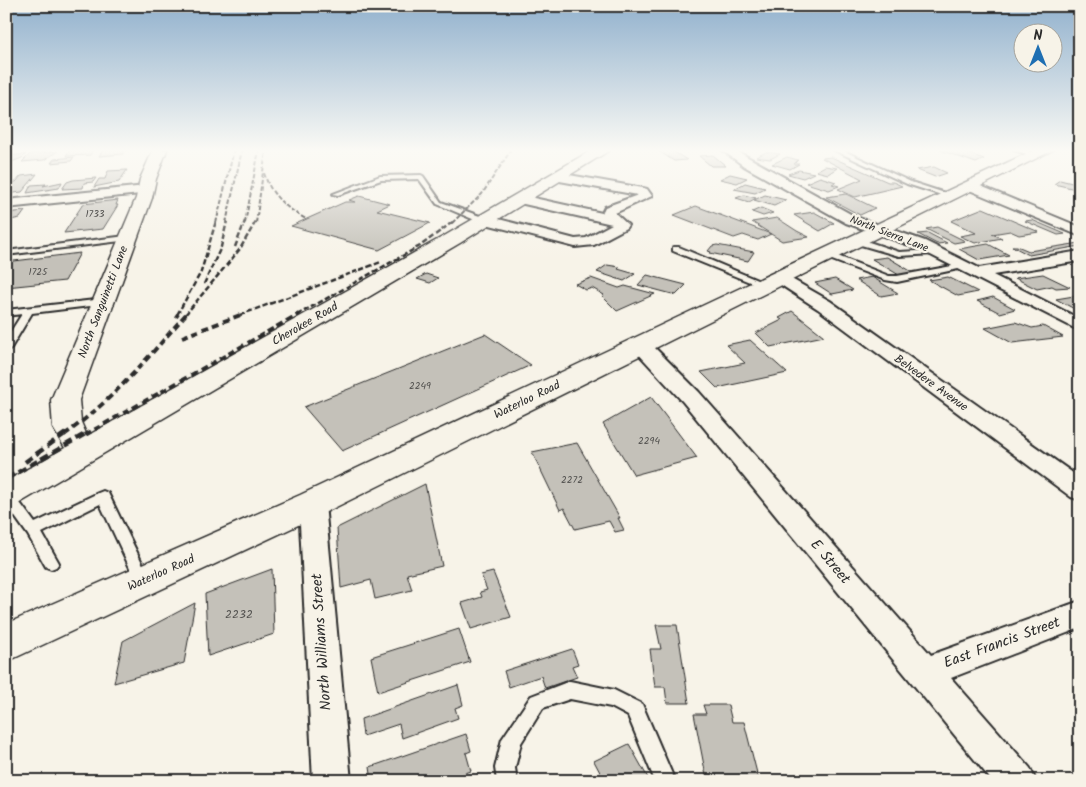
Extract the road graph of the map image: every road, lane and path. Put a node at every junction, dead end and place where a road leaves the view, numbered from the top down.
1 (147, 187) edge
2 (351, 187) edge
3 (428, 187) edge
4 (541, 187) edge
5 (608, 187) edge
6 (792, 187) edge
7 (921, 187) edge
8 (970, 187) edge
9 (974, 187) edge
10 (146, 190) junction
11 (336, 194) dead end
12 (951, 196) junction
13 (520, 199) junction
14 (6, 204) edge
15 (486, 220) junction
16 (617, 220) junction
17 (880, 230) junction
18 (1080, 232) edge
19 (126, 238) junction
20 (857, 241) junction
21 (676, 249) dead end
22 (934, 252) junction
23 (6, 253) edge
24 (827, 255) junction
25 (1080, 256) edge
26 (970, 270) junction
27 (773, 281) junction
28 (104, 302) junction
29 (29, 310) junction
30 (6, 313) edge
31 (1080, 326) edge
32 (641, 345) junction
33 (6, 348) edge
34 (83, 450) junction
35 (1080, 491) edge
36 (7, 496) edge
37 (312, 504) junction
38 (33, 531) junction
39 (51, 563) dead end
40 (142, 581) junction
41 (1080, 614) edge
42 (6, 644) edge
43 (924, 672) junction
44 (332, 781) edge
45 (507, 781) edge
46 (665, 781) edge
47 (1017, 781) edge

1 - 10 street, North Sanguinetti Lane
2 - 11 lane
3 - 15 lane
4 - 13 street, Cherokee Road
5 - 16 street
6 - 17 street, North Sierra Lane
7 - 12 lane
8 - 12 street, Waterloo Road
9 - 18 street
10 - 14 street
10 - 19 street, North Sanguinetti Lane
12 - 17 street, Waterloo Road
13 - 15 street, Cherokee Road
13 - 16 street
15 - 16 street
15 - 34 street, Cherokee Road
17 - 20 street, Waterloo Road
17 - 22 street, North Sierra Lane
19 - 23 lane
19 - 28 street, North Sanguinetti Lane
20 - 22 lane
20 - 24 street, Waterloo Road
21 - 27 lane
22 - 26 street, North Sierra Lane
24 - 26 lane
24 - 27 street, Waterloo Road
25 - 26 street
26 - 31 street, North Sierra Lane
27 - 32 street, Waterloo Road
27 - 35 street, Belvedere Avenue
28 - 29 lane
28 - 34 street, North Sanguinetti Lane
29 - 30 lane
29 - 33 lane
32 - 37 street, Waterloo Road
32 - 43 street, E Street
34 - 36 street, Cherokee Road
36 - 38 lane
37 - 40 street, Waterloo Road
37 - 44 street, North Williams Street
38 - 39 lane
38 - 40 lane
40 - 42 street, Waterloo Road
41 - 43 street, East Francis Street
43 - 47 street, E Street
45 - 46 lane

